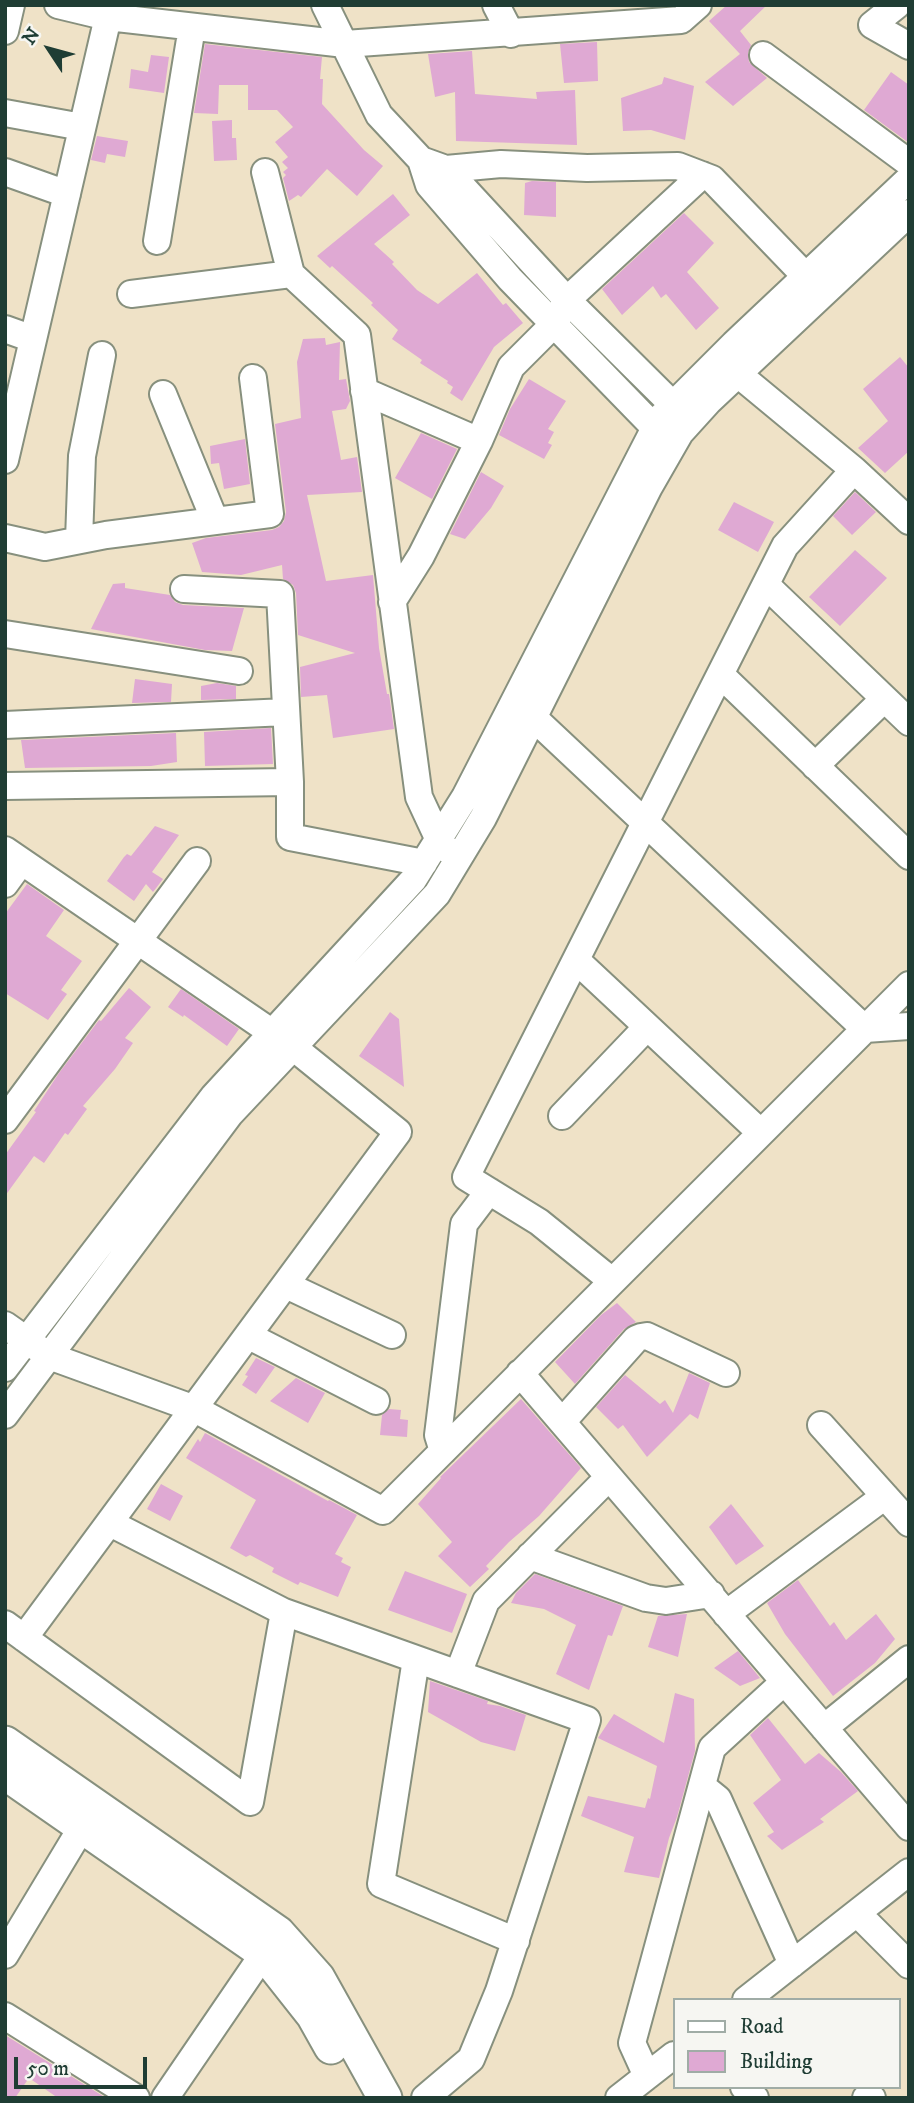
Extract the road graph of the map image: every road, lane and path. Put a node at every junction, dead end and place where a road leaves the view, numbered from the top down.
1 (11, 5) edge
2 (58, 5) edge
3 (326, 5) edge
4 (496, 5) edge
5 (698, 5) edge
6 (897, 5) edge
7 (611, 15) edge
8 (108, 17) junction
9 (192, 27) junction
10 (5, 31) edge
11 (511, 34) junction
12 (345, 44) junction
13 (909, 46) edge
14 (763, 55) dead end
15 (5, 113) edge
16 (82, 127) junction
17 (909, 163) edge
18 (5, 172) edge
19 (432, 172) junction
20 (265, 173) dead end
21 (702, 175) junction
22 (909, 179) edge
23 (67, 194) junction
24 (909, 213) edge
25 (157, 241) dead end
26 (291, 274) junction
27 (814, 285) junction
28 (131, 294) dead end
29 (567, 300) junction
30 (554, 324) junction
31 (5, 329) edge
32 (33, 340) junction
33 (102, 355) dead end
34 (737, 374) junction
35 (253, 378) dead end
36 (364, 390) junction
37 (163, 394) dead end
38 (673, 405) junction
39 (668, 430) junction
40 (479, 441) junction
41 (5, 459) edge
42 (854, 470) junction
43 (904, 506) edge
44 (215, 521) junction
45 (5, 538) edge
46 (79, 540) junction
47 (766, 586) junction
48 (184, 589) dead end
49 (393, 602) junction
50 (5, 634) edge
51 (239, 670) dead end
52 (721, 675) junction
53 (884, 699) junction
54 (524, 709) junction
55 (286, 712) junction
56 (909, 722) edge
57 (5, 725) edge
58 (815, 766) junction
59 (290, 782) junction
60 (5, 786) edge
61 (646, 822) junction
62 (439, 839) junction
63 (13, 856) edge
64 (909, 856) edge
65 (457, 860) junction
66 (197, 862) dead end
67 (424, 863) junction
68 (5, 884) edge
69 (139, 942) junction
70 (576, 960) junction
71 (909, 985) edge
72 (909, 1026) edge
73 (647, 1027) junction
74 (865, 1029) junction
75 (282, 1040) junction
76 (562, 1116) dead end
77 (5, 1120) edge
78 (760, 1132) junction
79 (489, 1191) junction
80 (612, 1281) junction
81 (286, 1285) junction
82 (16, 1333) edge
83 (392, 1335) dead end
84 (248, 1336) junction
85 (49, 1356) junction
86 (5, 1368) edge
87 (520, 1373) junction
88 (726, 1373) dead end
89 (376, 1401) dead end
90 (195, 1409) junction
91 (5, 1415) edge
92 (562, 1422) junction
93 (821, 1424) dead end
94 (443, 1451) junction
95 (609, 1477) junction
96 (885, 1496) junction
97 (110, 1523) junction
98 (909, 1523) edge
99 (530, 1556) junction
100 (719, 1604) junction
101 (284, 1612) junction
102 (15, 1631) edge
103 (416, 1659) junction
104 (909, 1659) edge
105 (458, 1674) junction
106 (784, 1682) junction
107 (824, 1728) junction
108 (5, 1744) edge
109 (5, 1773) edge
110 (702, 1786) junction
111 (88, 1816) junction
112 (909, 1827) edge
113 (909, 1872) edge
114 (857, 1913) junction
115 (516, 1941) junction
116 (271, 1943) junction
117 (5, 1955) edge
118 (792, 1964) junction
119 (909, 1965) edge
120 (749, 1998) edge
121 (5, 2016) edge
122 (673, 2056) edge
123 (631, 2091) edge
124 (136, 2098) edge
125 (165, 2098) edge
126 (359, 2098) edge
127 (385, 2098) edge
128 (425, 2098) edge
129 (866, 2098) edge
130 (872, 2098) edge

1 - 10 street
2 - 8 street
3 - 12 street
4 - 11 street
5 - 7 street
6 - 13 street
7 - 11 street
8 - 9 street
8 - 16 street
9 - 12 street
9 - 25 street
11 - 12 street
12 - 19 street
14 - 17 street
15 - 16 street
16 - 23 street
18 - 23 street
19 - 21 street
19 - 29 street
19 - 30 street
20 - 26 street
21 - 27 street
21 - 29 street
22 - 27 street
23 - 32 street
24 - 27 street
26 - 28 street
26 - 36 street
27 - 34 street
27 - 38 street
29 - 30 street
29 - 38 street
30 - 39 street
30 - 40 street
31 - 32 street
32 - 41 street
33 - 46 street
34 - 39 street
34 - 42 street
35 - 44 street
36 - 40 street
36 - 49 street
37 - 44 street
38 - 39 street
39 - 54 street
40 - 49 street
42 - 43 street
42 - 47 street
44 - 46 street
45 - 46 street
47 - 52 street
47 - 53 street
48 - 55 street
49 - 62 street
50 - 51 street
52 - 58 street
52 - 61 street
53 - 56 street
53 - 58 street
54 - 61 street
54 - 62 street
54 - 65 street
55 - 57 street
55 - 59 street
58 - 64 street
59 - 60 street
59 - 67 street
61 - 70 street
61 - 74 street
62 - 65 street
62 - 67 street
63 - 68 street
63 - 69 street
65 - 75 street
66 - 69 street
67 - 75 street
69 - 75 street
69 - 77 street
70 - 73 street
70 - 79 street
71 - 74 street
72 - 74 street
73 - 76 street
73 - 78 street
74 - 78 street
75 - 81 street
75 - 82 street
75 - 85 street
78 - 80 street
79 - 80 street
79 - 94 street
80 - 87 street
81 - 83 street
81 - 84 street
82 - 85 street
82 - 86 street
84 - 89 street
84 - 90 street
85 - 90 street
85 - 91 street
87 - 92 street
87 - 94 street
88 - 92 street
90 - 94 street
90 - 97 street
92 - 95 street
93 - 96 street
95 - 99 street
95 - 100 street
96 - 98 street
96 - 100 street
97 - 101 street
97 - 102 street
99 - 100 street
99 - 105 street
100 - 106 street
101 - 102 street
101 - 103 street
103 - 105 street
103 - 115 street
104 - 107 street
105 - 115 street
106 - 107 street
106 - 110 street
107 - 112 street
108 - 111 main road
109 - 111 main road
110 - 118 street
110 - 123 street
111 - 116 main road
111 - 117 street
113 - 114 street
114 - 118 street
114 - 119 street
115 - 128 street
116 - 125 street
116 - 126 main road
116 - 127 main road
118 - 120 street
121 - 124 street
122 - 123 street
129 - 130 street

